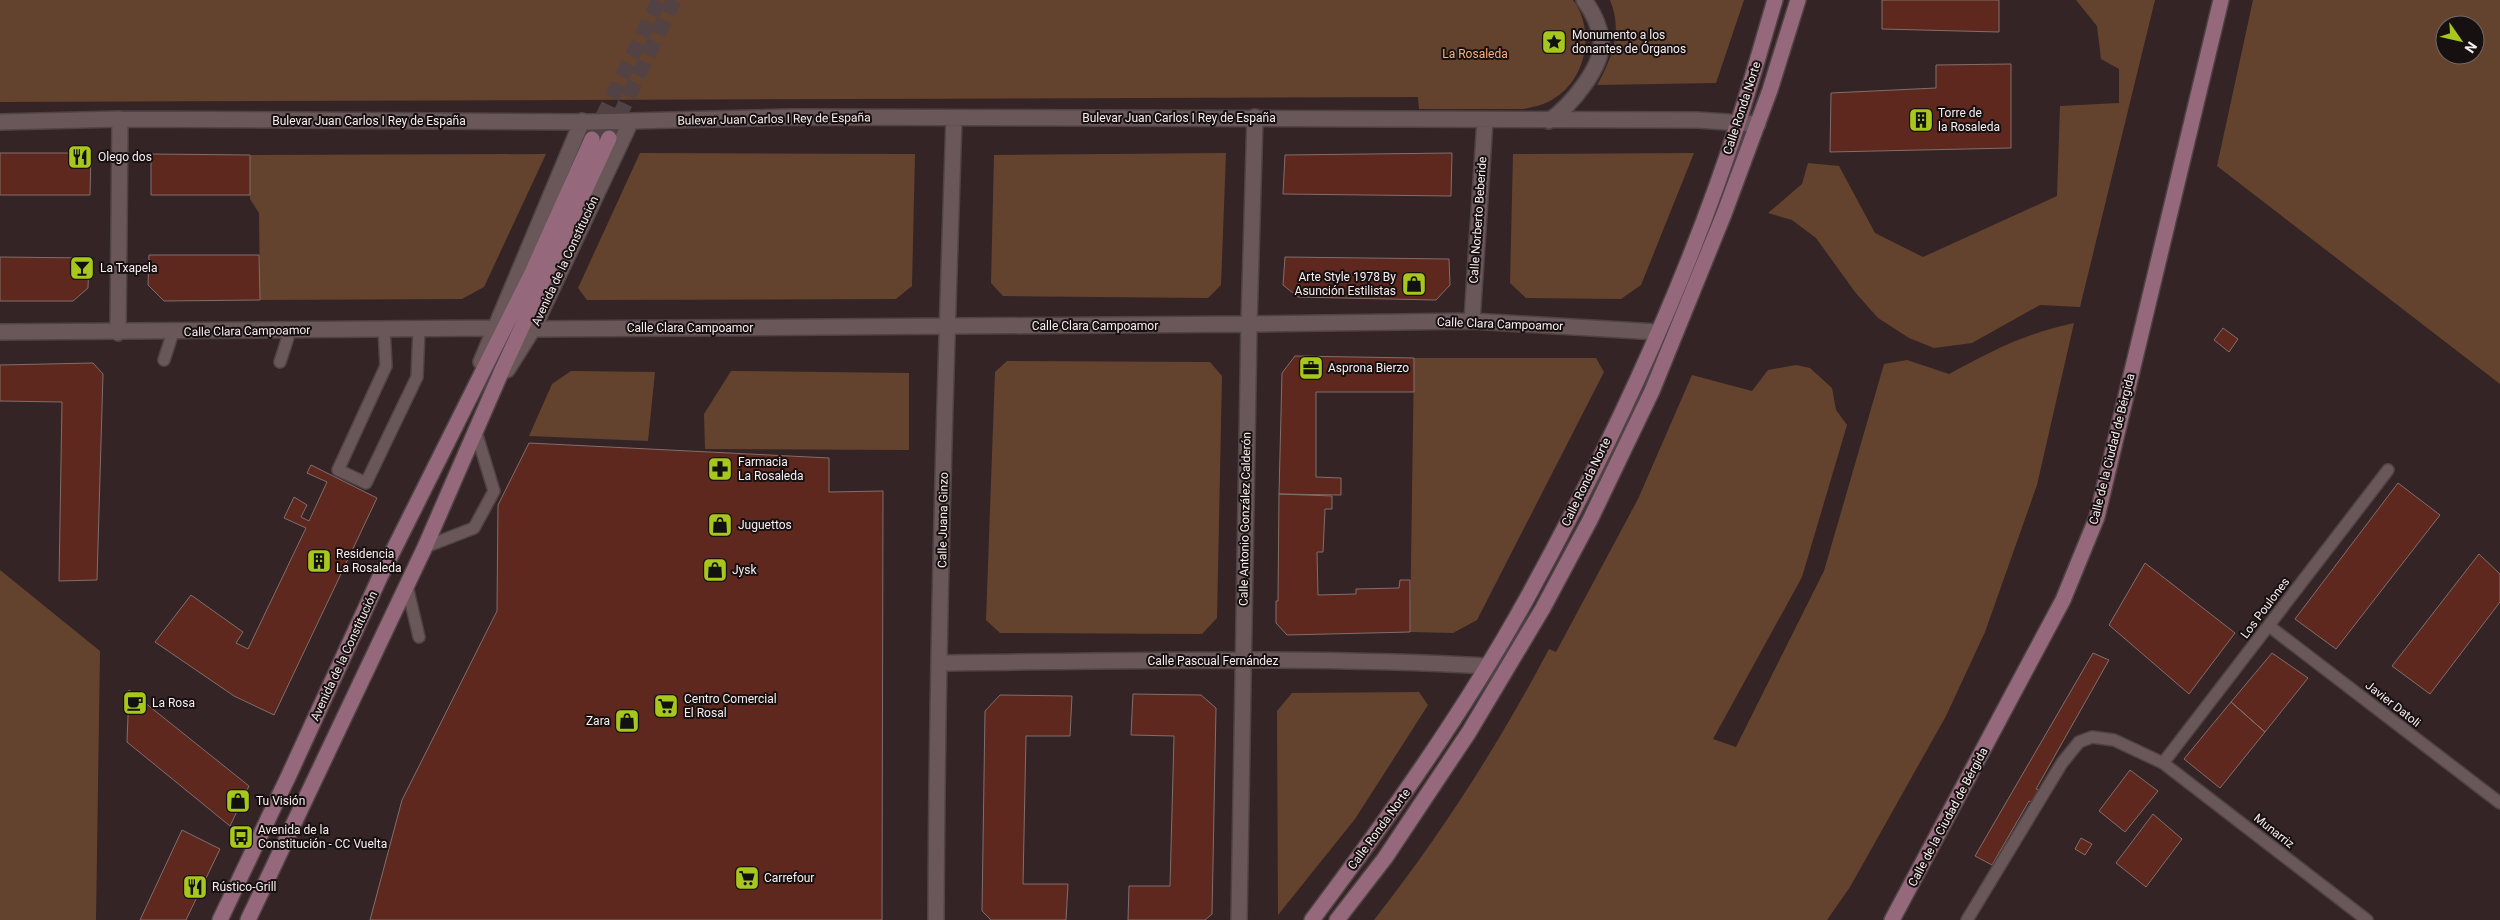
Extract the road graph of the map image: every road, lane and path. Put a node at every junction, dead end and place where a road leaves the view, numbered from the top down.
1 (1584, 0) edge
2 (1775, 0) edge
3 (1798, 0) edge
4 (2222, 0) edge
5 (1255, 117) junction
6 (954, 119) junction
7 (120, 120) junction
8 (1485, 120) junction
9 (582, 121) junction
10 (631, 121) junction
11 (1549, 121) junction
12 (1739, 121) junction
13 (0, 122) edge
14 (1758, 124) junction
15 (610, 138) tunnel mouth
16 (592, 139) tunnel mouth
17 (1472, 321) junction
18 (1249, 324) junction
19 (947, 327) junction
20 (494, 328) junction
21 (419, 329) junction
22 (533, 329) junction
23 (384, 330) junction
24 (290, 331) junction
25 (0, 332) edge
26 (173, 332) junction
27 (1657, 332) junction
28 (118, 333) junction
29 (164, 360) dead end
30 (280, 362) dead end
31 (470, 393) junction
32 (491, 396) junction
33 (476, 432) junction
34 (2388, 470) dead end
35 (425, 547) junction
36 (407, 586) junction
37 (2269, 626) junction
38 (419, 637) dead end
39 (1242, 661) junction
40 (940, 663) junction
41 (1487, 666) junction
42 (2164, 763) junction
43 (2500, 803) edge
44 (220, 920) edge
45 (248, 920) edge
46 (936, 920) edge
47 (1239, 920) edge
48 (1312, 920) edge
49 (1337, 920) edge
50 (1892, 920) edge
51 (1967, 920) edge
52 (2367, 920) edge

1 - 11 street
2 - 12 street, Calle Ronda Norte
3 - 14 street, Calle Ronda Norte
4 - 50 street, Calle de la Ciudad de Bérgida
5 - 6 street, Bulevar Juan Carlos I Rey de España
5 - 8 street, Bulevar Juan Carlos I Rey de España
5 - 18 street, Calle Antonio González Calderón
6 - 10 street, Bulevar Juan Carlos I Rey de España
6 - 19 street, Calle Juana Ginzo
7 - 9 street, Bulevar Juan Carlos I Rey de España
7 - 13 street, Bulevar Juan Carlos I Rey de España
7 - 28 street
8 - 11 street, Bulevar Juan Carlos I Rey de España
8 - 17 street, Calle Norberto Beberide
9 - 10 street, Bulevar Juan Carlos I Rey de España
9 - 20 street, Avenida de la Constitución
10 - 22 street, Avenida de la Constitución
11 - 12 street, Bulevar Juan Carlos I Rey de España
12 - 14 street, Bulevar Juan Carlos I Rey de España
12 - 27 street, Calle Ronda Norte
14 - 49 street, Calle Ronda Norte
15 - 32 street, Avenida de la Constitución
16 - 31 street, Avenida de la Constitución
17 - 18 street, Calle Clara Campoamor
17 - 27 street, Calle Clara Campoamor
18 - 19 street, Calle Clara Campoamor
18 - 39 street, Calle Antonio González Calderón
19 - 22 street, Calle Clara Campoamor
19 - 40 street, Calle Juana Ginzo
20 - 21 street, Calle Clara Campoamor
20 - 31 street, Avenida de la Constitución
21 - 23 street, Calle Clara Campoamor
21 - 23 lane
22 - 32 street, Avenida de la Constitución
23 - 24 street, Calle Clara Campoamor
24 - 26 street, Calle Clara Campoamor
24 - 30 lane
25 - 28 street, Calle Clara Campoamor
26 - 28 street, Calle Clara Campoamor
26 - 29 lane
27 - 41 street, Calle Ronda Norte
31 - 44 street, Avenida de la Constitución
32 - 33 street, Avenida de la Constitución
33 - 35 street, Avenida de la Constitución
33 - 35 lane
34 - 37 lane, Los Poulones
35 - 36 street, Avenida de la Constitución
36 - 38 lane
36 - 45 street, Avenida de la Constitución
37 - 42 lane, Los Poulones
37 - 43 lane, Javier Datoli
39 - 40 street, Calle Pascual Fernández
39 - 41 street, Calle Pascual Fernández
39 - 47 street, Calle Antonio González Calderón
40 - 46 street, Calle Juana Ginzo
41 - 48 street, Calle Ronda Norte
42 - 51 lane, Munarriz
42 - 52 lane, Munarriz

